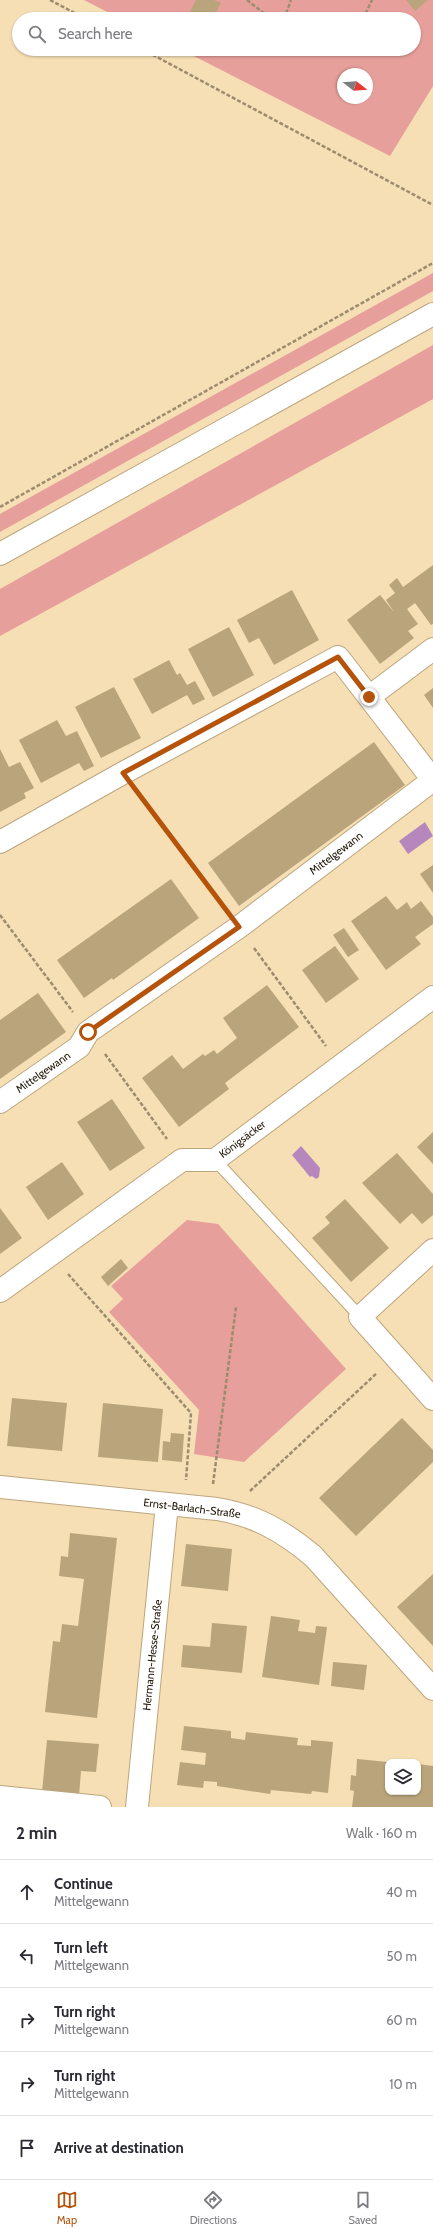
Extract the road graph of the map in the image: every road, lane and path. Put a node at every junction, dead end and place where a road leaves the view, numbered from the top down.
1 (50, 0) edge
2 (246, 0) edge
3 (291, 0) edge
4 (372, 0) edge
5 (73, 12) edge
6 (262, 12) edge
7 (287, 12) edge
8 (366, 12) edge
9 (155, 56) edge
10 (433, 205) edge
11 (433, 263) edge
12 (433, 314) edge
13 (0, 507) edge
14 (0, 554) edge
15 (433, 649) edge
16 (369, 697) junction
17 (123, 773) junction
18 (433, 780) edge
19 (0, 842) edge
20 (239, 927) junction
21 (433, 997) edge
22 (340, 1065) junction
23 (0, 1102) edge
24 (215, 1160) junction
25 (433, 1250) edge
26 (50, 1254) junction
27 (0, 1291) edge
28 (236, 1307) dead end
29 (353, 1309) dead end
30 (395, 1357) junction
31 (433, 1399) edge
32 (216, 1457) dead end
33 (0, 1487) edge
34 (176, 1505) junction
35 (232, 1511) junction
36 (433, 1689) edge
37 (0, 1797) edge
38 (100, 1807) edge
39 (137, 1807) edge

1 - 5 path
2 - 6 path
3 - 7 path
4 - 8 path
9 - 10 path
11 - 13 path
12 - 14 street
15 - 16 street
16 - 17 street, Mittelgewann
16 - 18 street, Mittelgewann
17 - 19 street, Mittelgewann
17 - 20 path
18 - 20 street, Mittelgewann
20 - 22 path
20 - 23 street, Mittelgewann
21 - 22 street, Königsäcker
22 - 24 street, Königsäcker
24 - 26 street
24 - 29 lane, Königsäcker
25 - 30 street
26 - 27 street
26 - 34 path
28 - 32 path
30 - 31 street
30 - 35 path
33 - 34 street, Ernst-Barlach-Straße
34 - 35 street, Ernst-Barlach-Straße
34 - 39 street, Hermann-Hesse-Straße
35 - 36 street, Ernst-Barlach-Straße
37 - 38 street

